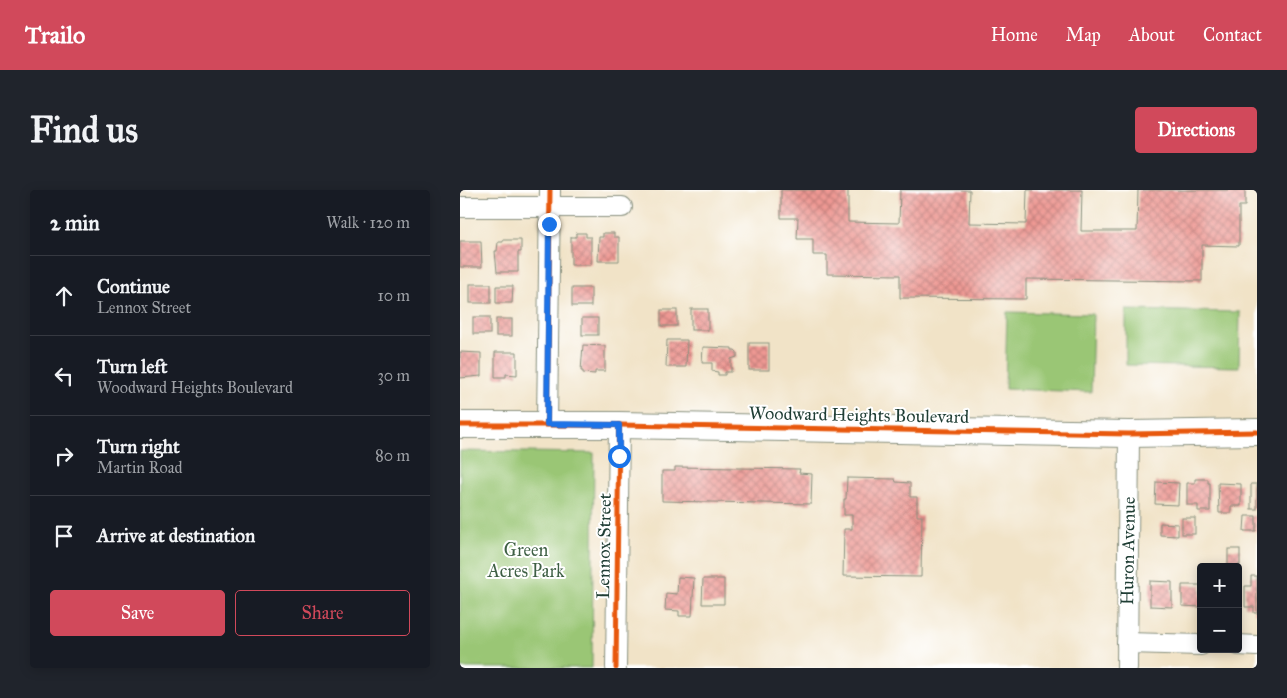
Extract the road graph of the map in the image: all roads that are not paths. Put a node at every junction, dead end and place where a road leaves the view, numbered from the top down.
1 (550, 199) edge
2 (460, 207) edge
3 (622, 207) dead end
4 (547, 424) junction
5 (460, 425) edge
6 (619, 425) junction
7 (1257, 432) edge
8 (1130, 434) junction
9 (1127, 643) junction
10 (1197, 645) edge
11 (1242, 646) edge
12 (1257, 646) edge
13 (616, 668) edge
14 (1127, 668) edge

1 - 2 street
1 - 3 street
1 - 4 street
4 - 5 street, Woodward Heights Boulevard
4 - 6 street, Woodward Heights Boulevard
6 - 8 street, Woodward Heights Boulevard
6 - 13 street, Lennox Street
7 - 8 street, Woodward Heights Boulevard
8 - 9 street, Huron Avenue
9 - 10 street
9 - 14 street, Huron Avenue
11 - 12 street

